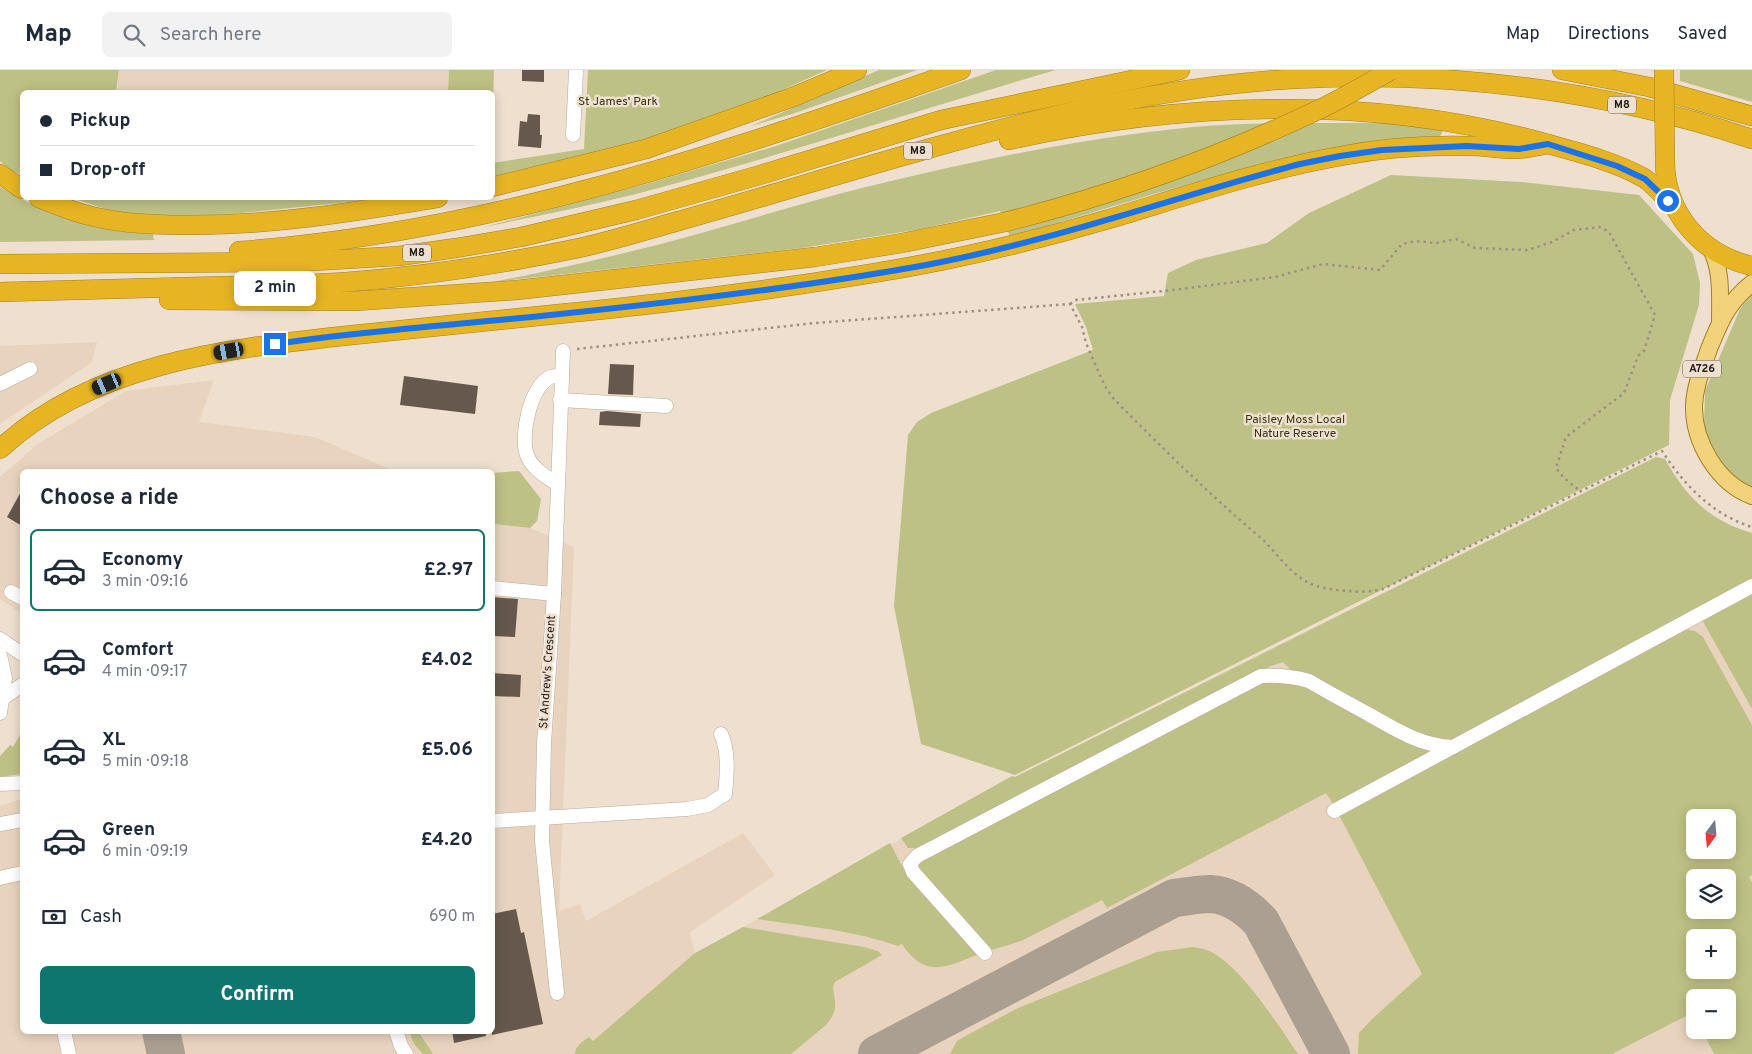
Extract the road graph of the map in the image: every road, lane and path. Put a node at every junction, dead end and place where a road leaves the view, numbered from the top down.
1 (576, 70) edge
2 (858, 70) edge
3 (962, 70) edge
4 (1120, 70) edge
5 (1180, 70) edge
6 (1391, 70) edge
7 (1562, 70) edge
8 (1664, 70) edge
9 (1752, 116) edge
10 (941, 120) junction
11 (573, 135) dead end
12 (1752, 139) edge
13 (1548, 144) junction
14 (0, 174) edge
15 (495, 186) edge
16 (20, 188) edge
17 (44, 200) edge
18 (425, 200) edge
19 (747, 202) junction
20 (1676, 209) junction
21 (1712, 251) junction
22 (65, 263) junction
23 (0, 264) edge
24 (1752, 266) edge
25 (1752, 283) edge
26 (0, 292) edge
27 (0, 297) edge
28 (1070, 304) junction
29 (1720, 322) junction
30 (563, 351) joint
31 (30, 368) dead end
32 (562, 375) junction
33 (0, 384) edge
34 (560, 400) junction
35 (666, 406) dead end
36 (0, 449) edge
37 (557, 484) junction
38 (1580, 491) junction
39 (1752, 496) edge
40 (1752, 527) edge
41 (1752, 586) edge
42 (495, 588) edge
43 (554, 594) junction
44 (0, 639) edge
45 (20, 653) edge
46 (0, 655) edge
47 (20, 686) edge
48 (3, 698) junction
49 (0, 713) edge
50 (721, 734) dead end
51 (1453, 747) junction
52 (20, 783) edge
53 (0, 784) edge
54 (1334, 811) dead end
55 (542, 817) junction
56 (20, 820) edge
57 (495, 821) edge
58 (0, 824) edge
59 (20, 873) edge
60 (0, 878) edge
61 (985, 953) dead end
62 (557, 993) dead end
63 (65, 1034) edge
64 (397, 1034) edge
65 (69, 1054) edge
66 (406, 1054) edge

1 - 11 street
2 - 15 highway
3 - 22 highway, M8
4 - 10 highway, M8
5 - 10 highway, M8
6 - 27 highway, bridge
7 - 9 highway, M8
8 - 20 highway, bridge
10 - 22 highway, M8
12 - 19 highway, M8
13 - 19 highway, M8
13 - 20 highway
13 - 36 highway
14 - 16 highway
17 - 18 highway
19 - 26 highway, M8
20 - 21 highway
21 - 24 highway
21 - 29 main road, A726
22 - 23 highway, M8
25 - 29 main road, A726
28 - 30 path
28 - 38 path
28 - 38 path
29 - 39 main road, A726
30 - 32 street, St Andrew's Crescent
31 - 33 street
32 - 34 street, St Andrew's Crescent
32 - 37 street
34 - 35 street
34 - 37 street, St Andrew's Crescent
37 - 43 street, St Andrew's Crescent
38 - 40 path
41 - 51 street
42 - 43 street
43 - 55 street, St Andrew's Crescent
44 - 45 street
46 - 48 street
47 - 48 street
48 - 49 street
50 - 55 street
51 - 54 street
51 - 61 street
52 - 53 street
55 - 57 street
55 - 62 street, St Andrew's Crescent
56 - 58 street
59 - 60 street
63 - 65 street
64 - 66 street

